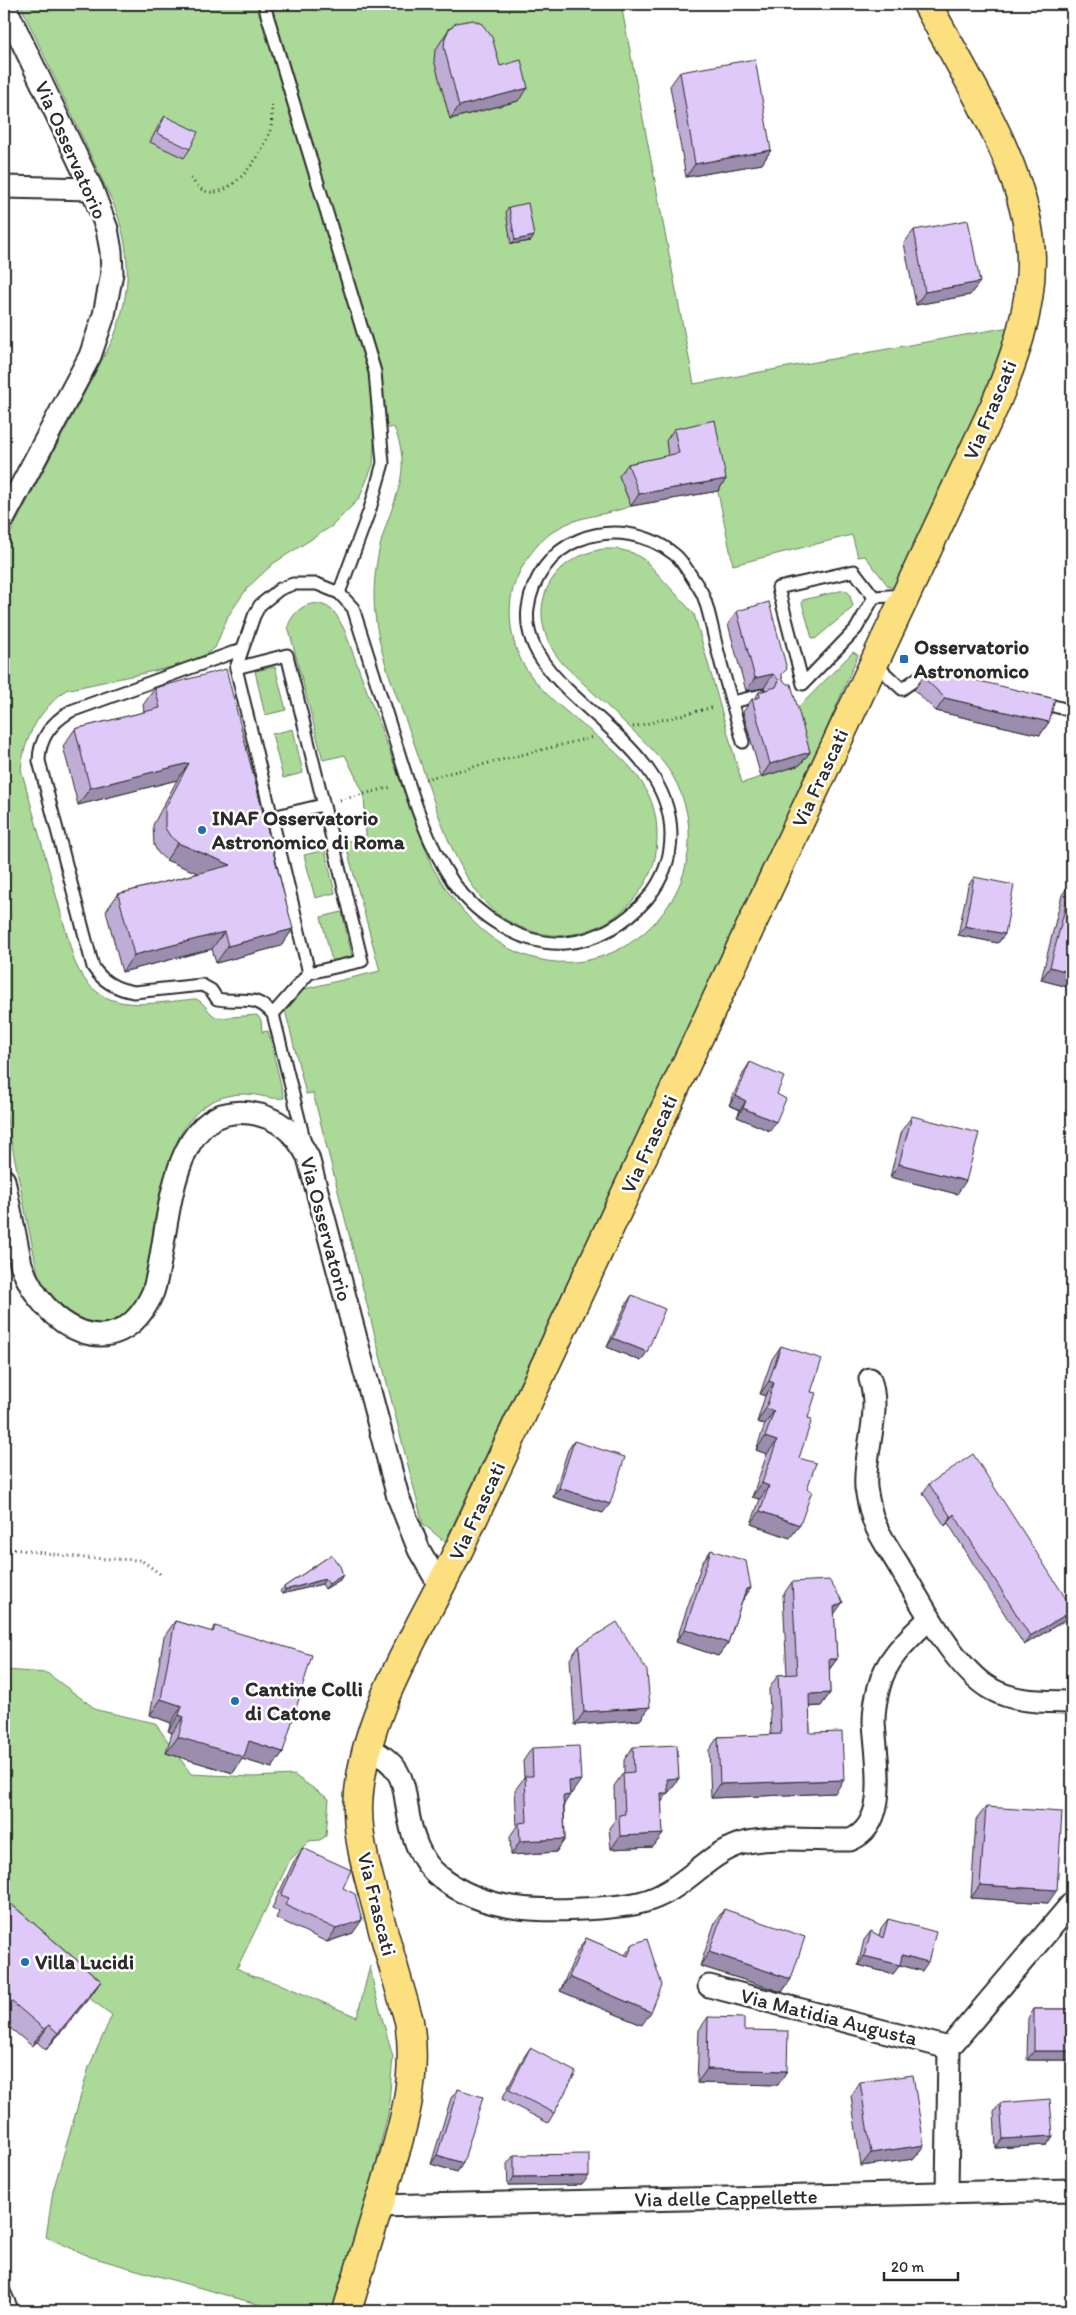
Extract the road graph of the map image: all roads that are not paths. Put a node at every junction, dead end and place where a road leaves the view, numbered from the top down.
1 (4, 4) edge
2 (927, 4) edge
3 (266, 8) dead end
4 (4, 187) edge
5 (92, 189) junction
6 (4, 518) edge
7 (340, 593) junction
8 (906, 595) junction
9 (874, 597) junction
10 (240, 650) junction
11 (874, 663) junction
12 (236, 668) junction
13 (949, 681) edge
14 (762, 695) edge
15 (1030, 700) edge
16 (732, 702) junction
17 (1072, 711) edge
18 (743, 742) dead end
19 (323, 804) junction
20 (272, 817) junction
21 (309, 973) junction
22 (273, 1014) junction
23 (308, 1157) junction
24 (4, 1180) edge
25 (870, 1379) dead end
26 (441, 1588) junction
27 (930, 1618) junction
28 (1072, 1702) edge
29 (368, 1747) junction
30 (1072, 1903) edge
31 (709, 1986) dead end
32 (949, 2048) junction
33 (1072, 2190) edge
34 (947, 2193) junction
35 (379, 2206) junction
36 (4, 2291) edge
37 (13, 2311) edge
38 (347, 2311) edge

1 - 5 street, Via Osservatorio
2 - 8 main road, Via Frascati
3 - 7 lane
4 - 5 street
5 - 6 street, Via Osservatorio
7 - 10 lane
7 - 16 lane
8 - 9 lane
8 - 11 main road, Via Frascati
9 - 9 lane
10 - 12 lane
10 - 22 lane
11 - 13 lane
11 - 26 main road, Via Frascati
12 - 19 lane
12 - 20 lane
14 - 16 lane
15 - 17 lane
16 - 18 lane
19 - 20 lane
19 - 21 lane
20 - 21 lane
21 - 22 lane
22 - 23 lane
23 - 24 street, Via Osservatorio
23 - 26 street, Via Osservatorio
25 - 27 street
26 - 29 main road, Via Frascati
27 - 28 street
27 - 29 street
29 - 35 main road, Via Frascati
30 - 32 street
31 - 32 street, Via Matidia Augusta
32 - 34 street
33 - 34 street, Via delle Cappellette
34 - 35 street, Via delle Cappellette
35 - 38 main road, Via Frascati
36 - 37 lane

